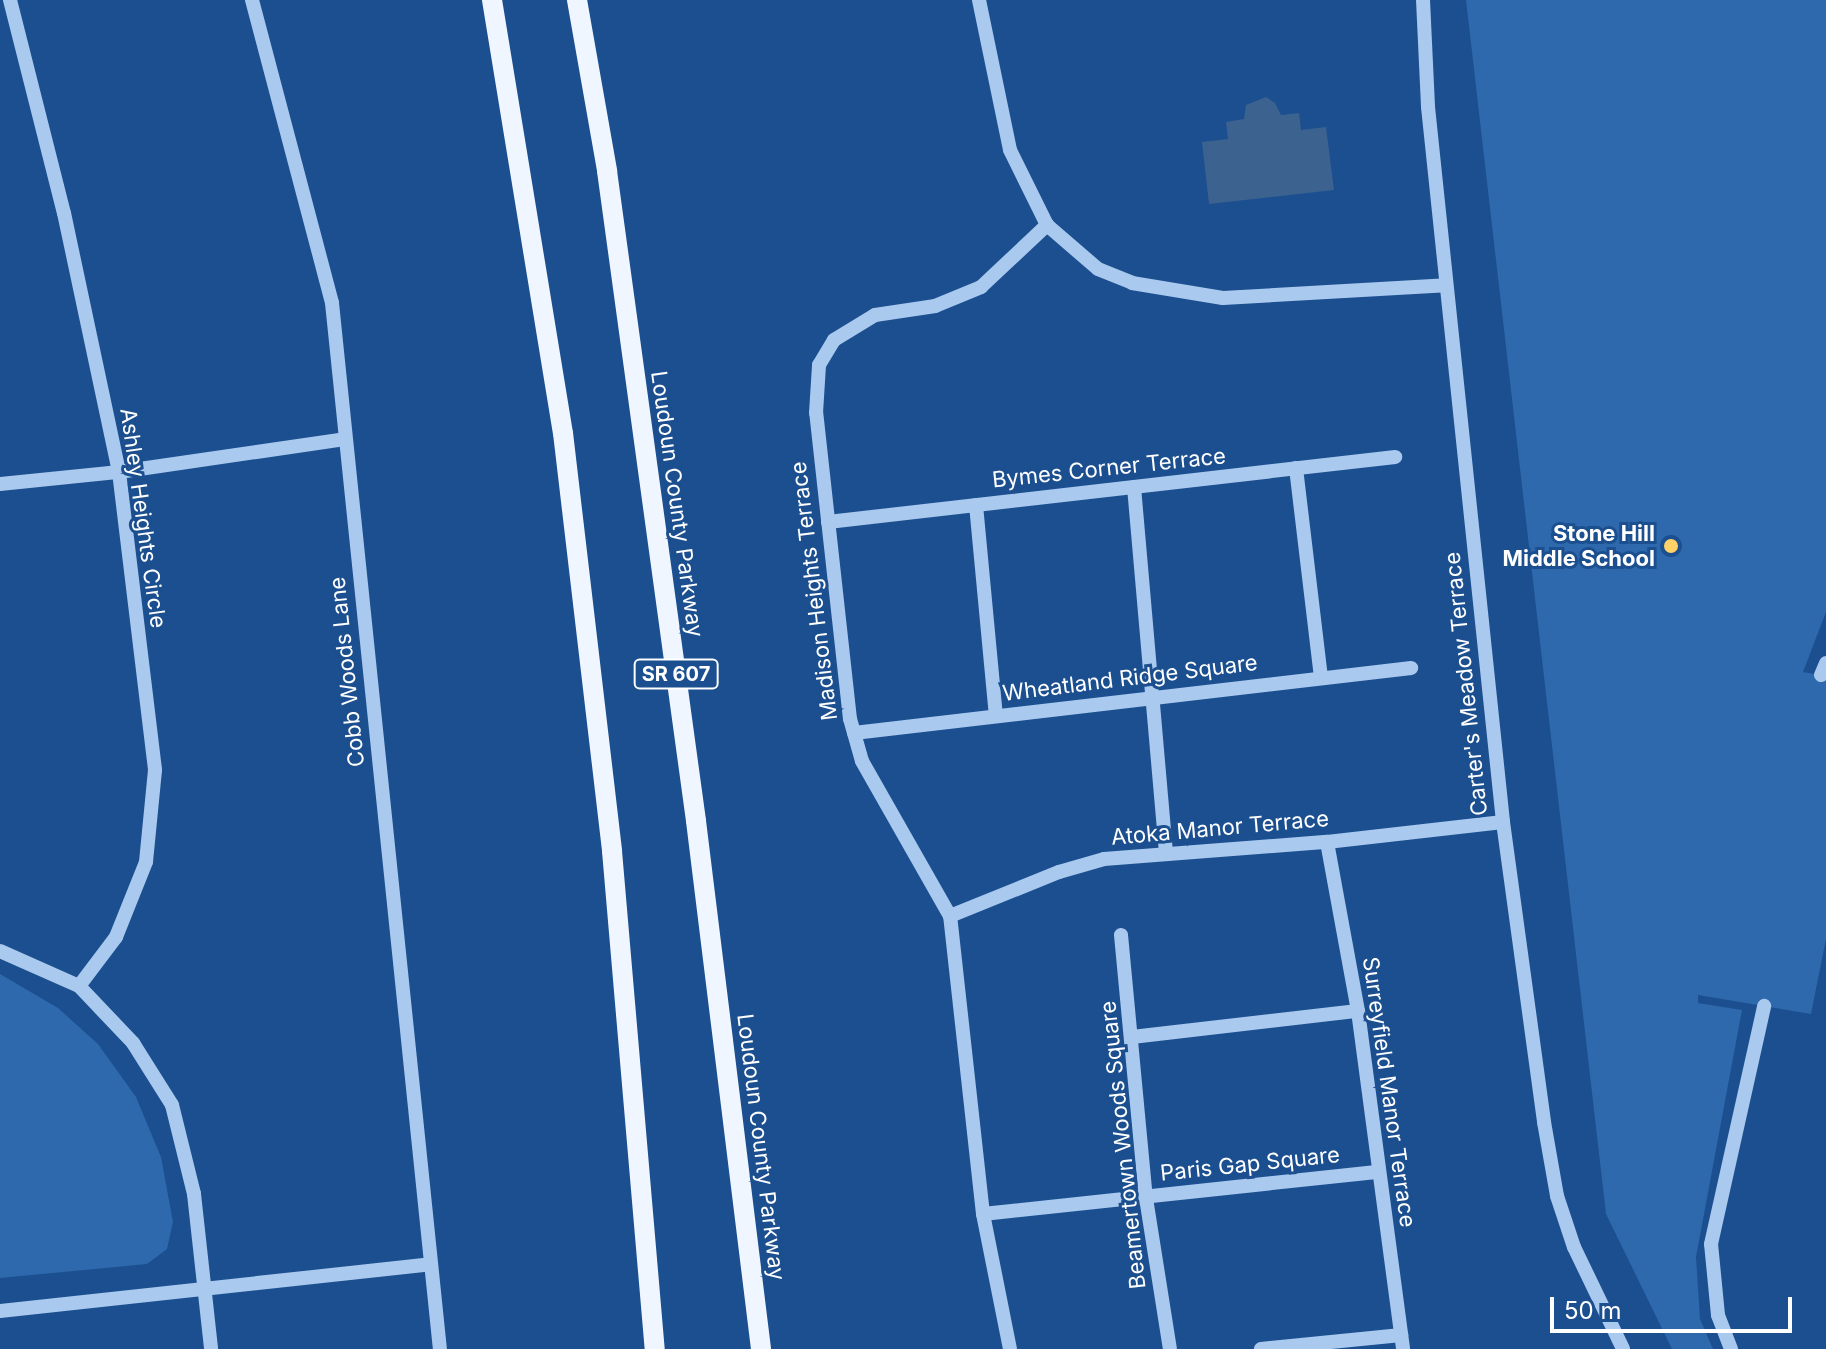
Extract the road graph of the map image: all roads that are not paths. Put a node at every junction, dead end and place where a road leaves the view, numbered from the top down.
1 (10, 0) edge
2 (252, 0) edge
3 (492, 0) edge
4 (577, 0) edge
5 (979, 0) edge
6 (1423, 0) edge
7 (16, 22) junction
8 (0, 26) edge
9 (1047, 225) junction
10 (1446, 285) junction
11 (345, 439) junction
12 (1395, 457) dead end
13 (1296, 468) junction
14 (119, 472) junction
15 (0, 484) edge
16 (1134, 487) junction
17 (976, 505) junction
18 (828, 522) junction
19 (1411, 668) dead end
20 (1321, 678) junction
21 (1152, 698) junction
22 (996, 716) junction
23 (854, 733) junction
24 (1503, 822) junction
25 (1327, 842) junction
26 (1166, 854) junction
27 (950, 916) junction
28 (1121, 935) dead end
29 (0, 951) edge
30 (79, 986) junction
31 (1764, 1006) dead end
32 (1358, 1011) junction
33 (1132, 1037) junction
34 (1379, 1172) junction
35 (1146, 1198) junction
36 (983, 1214) junction
37 (430, 1264) junction
38 (206, 1289) junction
39 (0, 1311) edge
40 (1402, 1342) edge
41 (211, 1349) edge
42 (440, 1349) edge
43 (655, 1349) edge
44 (761, 1349) edge
45 (1010, 1349) edge
46 (1170, 1349) edge
47 (1261, 1349) edge
48 (1623, 1349) edge
49 (1731, 1349) edge

1 - 7 street, Ashley Heights Circle
2 - 11 street, Cobb Woods Lane
3 - 43 main road
4 - 44 main road, Loudoun County Parkway / SR 607
5 - 9 street
6 - 10 street, Carter's Meadow Terrace
7 - 8 street
7 - 14 street, Ashley Heights Circle
9 - 10 street
9 - 18 street, Madison Heights Terrace
10 - 24 street, Carter's Meadow Terrace
11 - 14 street
11 - 37 street, Cobb Woods Lane
12 - 13 street, Bymes Corner Terrace
13 - 16 street, Bymes Corner Terrace
13 - 20 street
14 - 15 street
14 - 30 street, Ashley Heights Circle
16 - 17 street, Bymes Corner Terrace
16 - 21 street
17 - 18 street, Bymes Corner Terrace
17 - 22 street
18 - 23 street, Madison Heights Terrace
19 - 20 street, Wheatland Ridge Square
20 - 21 street, Wheatland Ridge Square
21 - 22 street, Wheatland Ridge Square
21 - 26 street
22 - 23 street, Wheatland Ridge Square
23 - 27 street, Madison Heights Terrace
24 - 25 street, Atoka Manor Terrace
24 - 48 street, Carter's Meadow Terrace
25 - 26 street, Atoka Manor Terrace
25 - 32 street, Surreyfield Manor Terrace
26 - 27 street, Atoka Manor Terrace
27 - 36 street, Madison Heights Terrace
28 - 33 street, Beamertown Woods Square
29 - 30 street
30 - 38 street
31 - 49 street
32 - 33 street
32 - 34 street, Surreyfield Manor Terrace
33 - 35 street, Beamertown Woods Square
34 - 35 street, Paris Gap Square
34 - 40 street, Surreyfield Manor Terrace
35 - 36 street, Paris Gap Square
35 - 46 street, Beamertown Woods Square
36 - 45 street, Madison Heights Terrace
37 - 38 street
37 - 42 street, Cobb Woods Lane
38 - 39 street
38 - 41 street
40 - 47 street

